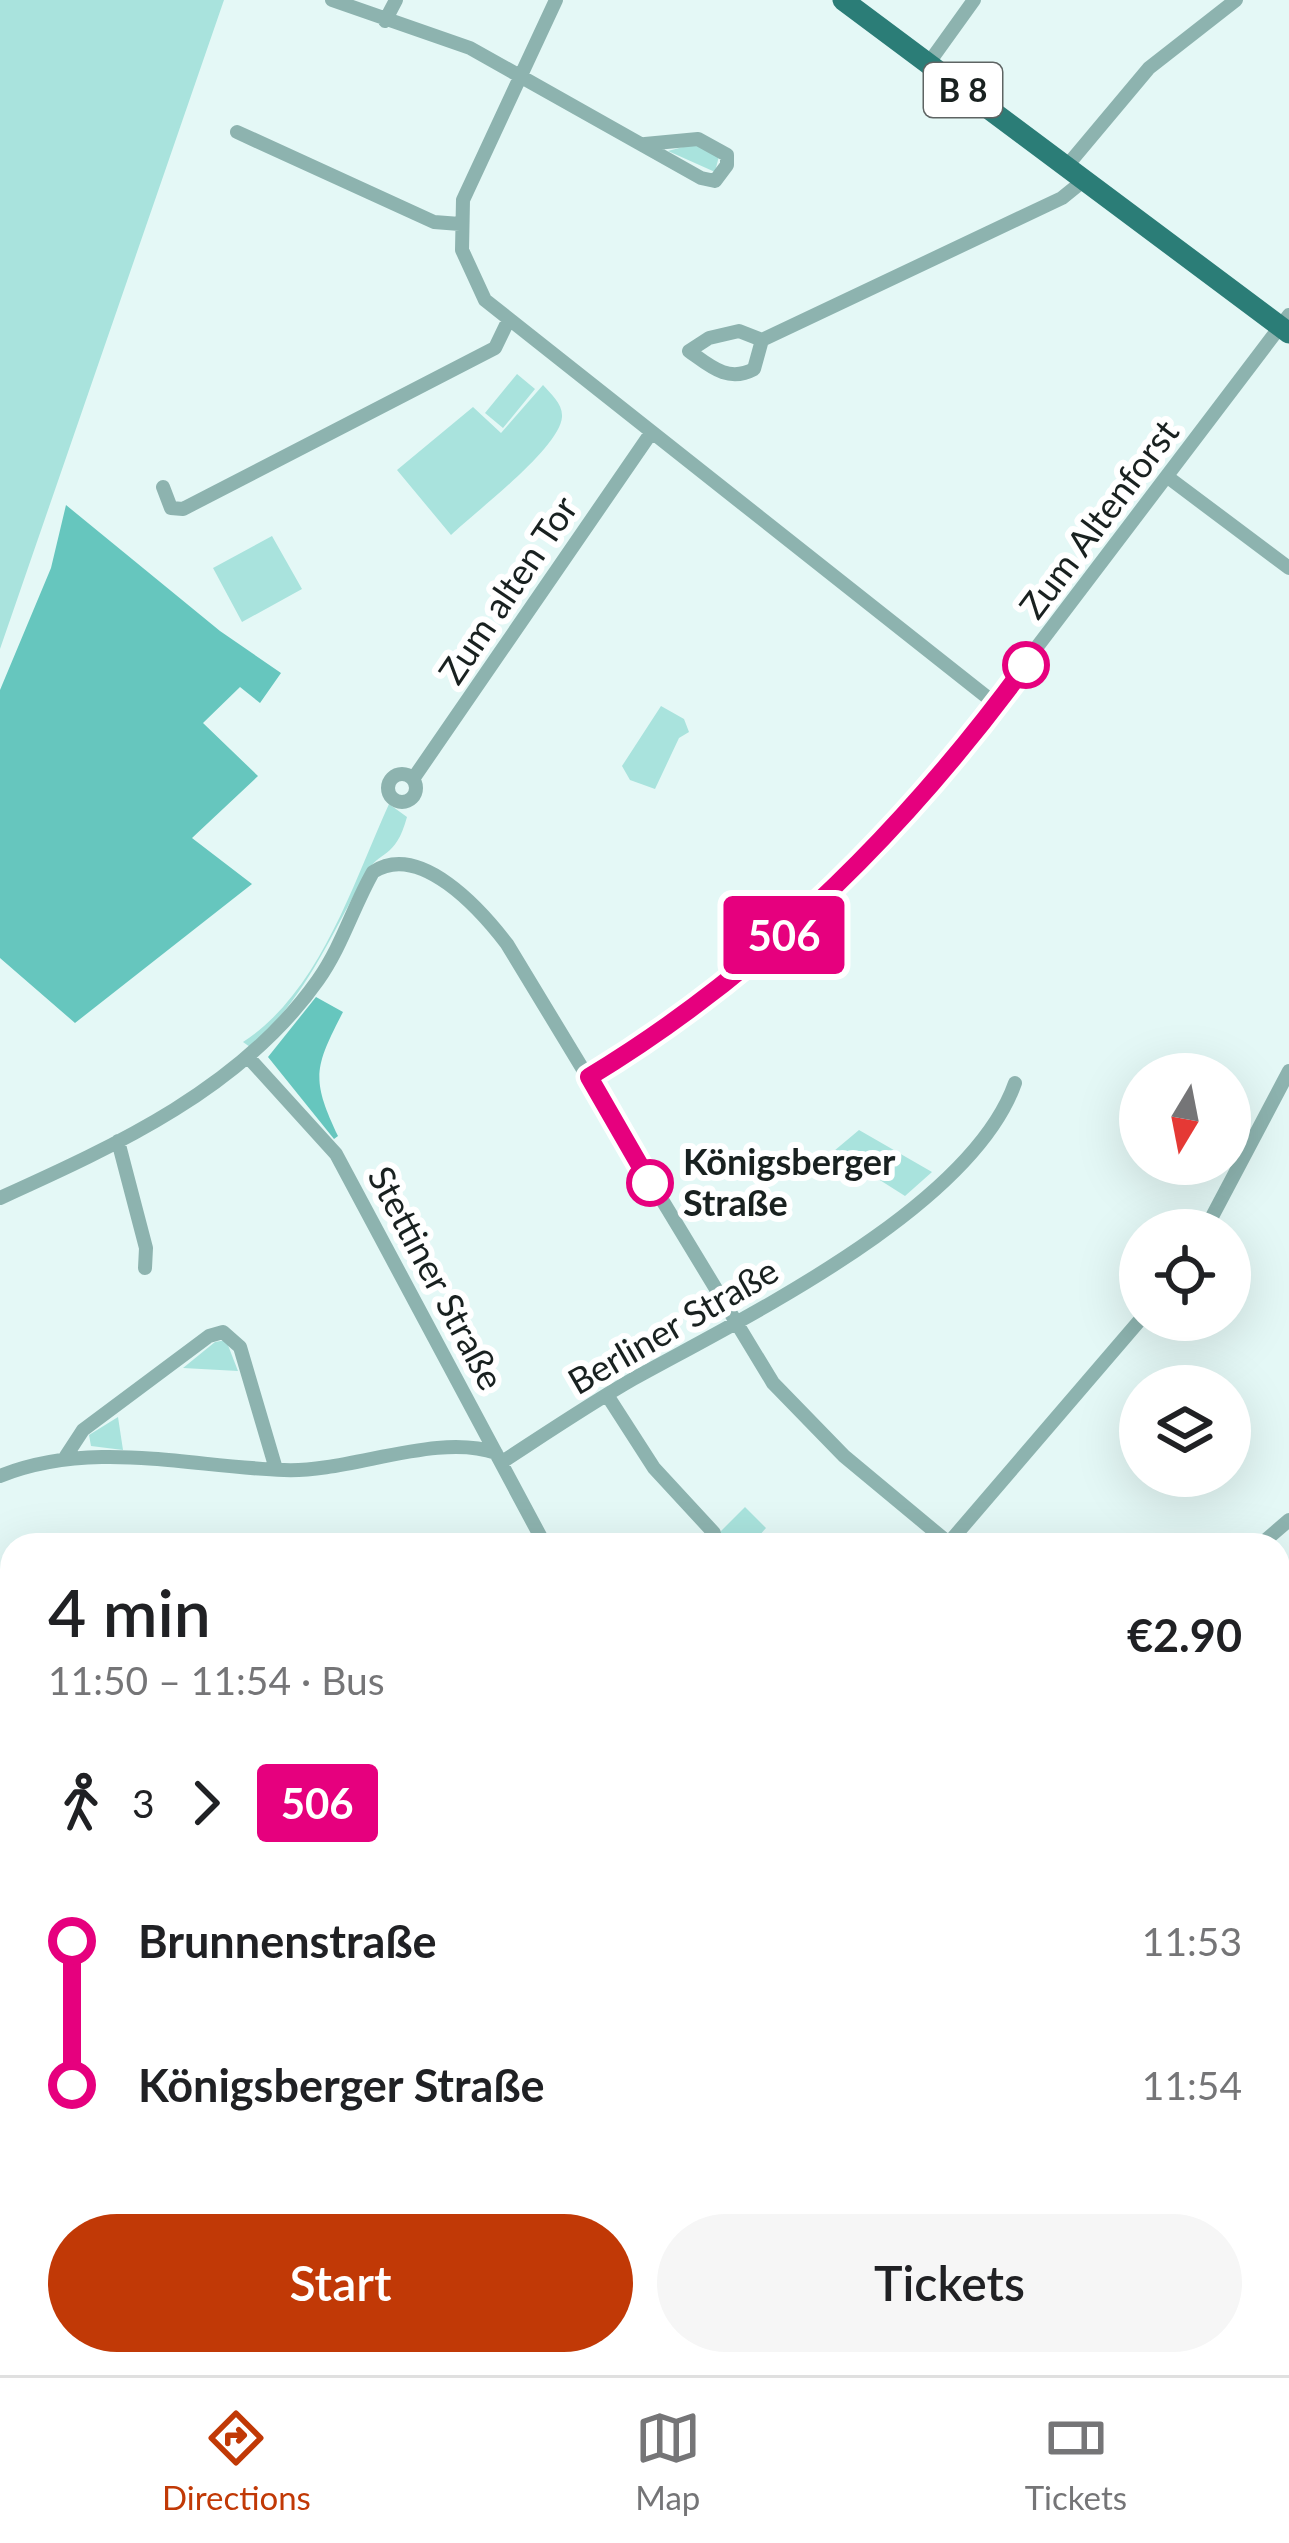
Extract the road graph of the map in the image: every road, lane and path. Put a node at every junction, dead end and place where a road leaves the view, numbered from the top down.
1 (332, 0) edge
2 (396, 0) edge
3 (556, 0) edge
4 (843, 0) edge
5 (974, 0) edge
6 (1236, 0) edge
7 (385, 21) junction
8 (928, 64) junction
9 (519, 74) junction
10 (236, 132) dead end
11 (645, 144) junction
12 (1074, 174) junction
13 (460, 224) junction
14 (508, 321) junction
15 (1286, 325) edge
16 (762, 340) junction
17 (651, 434) junction
18 (1168, 478) junction
19 (163, 487) dead end
20 (1289, 568) edge
21 (997, 705) junction
22 (413, 779) dead end
23 (248, 1058) junction
24 (1289, 1071) edge
25 (589, 1077) junction
26 (1015, 1083) dead end
27 (118, 1141) junction
28 (0, 1198) edge
29 (1216, 1209) edge
30 (145, 1268) dead end
31 (736, 1327) junction
32 (1123, 1341) edge
33 (607, 1395) junction
34 (66, 1456) junction
35 (499, 1458) junction
36 (276, 1468) junction
37 (0, 1476) edge
38 (539, 1533) edge
39 (714, 1533) dead end
40 (936, 1533) edge
41 (958, 1533) edge

1 - 7 street
2 - 7 street
3 - 9 street
4 - 8 main road, B 8
5 - 8 street
6 - 12 street
7 - 9 street
8 - 12 main road, B 8
9 - 11 street
9 - 13 street
10 - 13 street
11 - 11 street
12 - 15 main road, B 8
12 - 16 street
13 - 14 street
14 - 17 street
14 - 19 street
15 - 18 street, Zum Altenforst
16 - 16 street
17 - 21 street
17 - 22 street, Zum alten Tor
18 - 20 street
18 - 21 street, Zum Altenforst
21 - 25 street, Zum Altenforst
23 - 25 street
23 - 27 street
23 - 35 street, Stettiner Straße
24 - 29 street
25 - 31 street
26 - 31 street, Berliner Straße
27 - 28 street
27 - 30 street
31 - 33 street, Berliner Straße
31 - 40 street
32 - 41 street
33 - 35 street, Berliner Straße
33 - 39 street
34 - 36 street
34 - 36 street
34 - 37 street
35 - 36 street
35 - 38 street, Stettiner Straße

